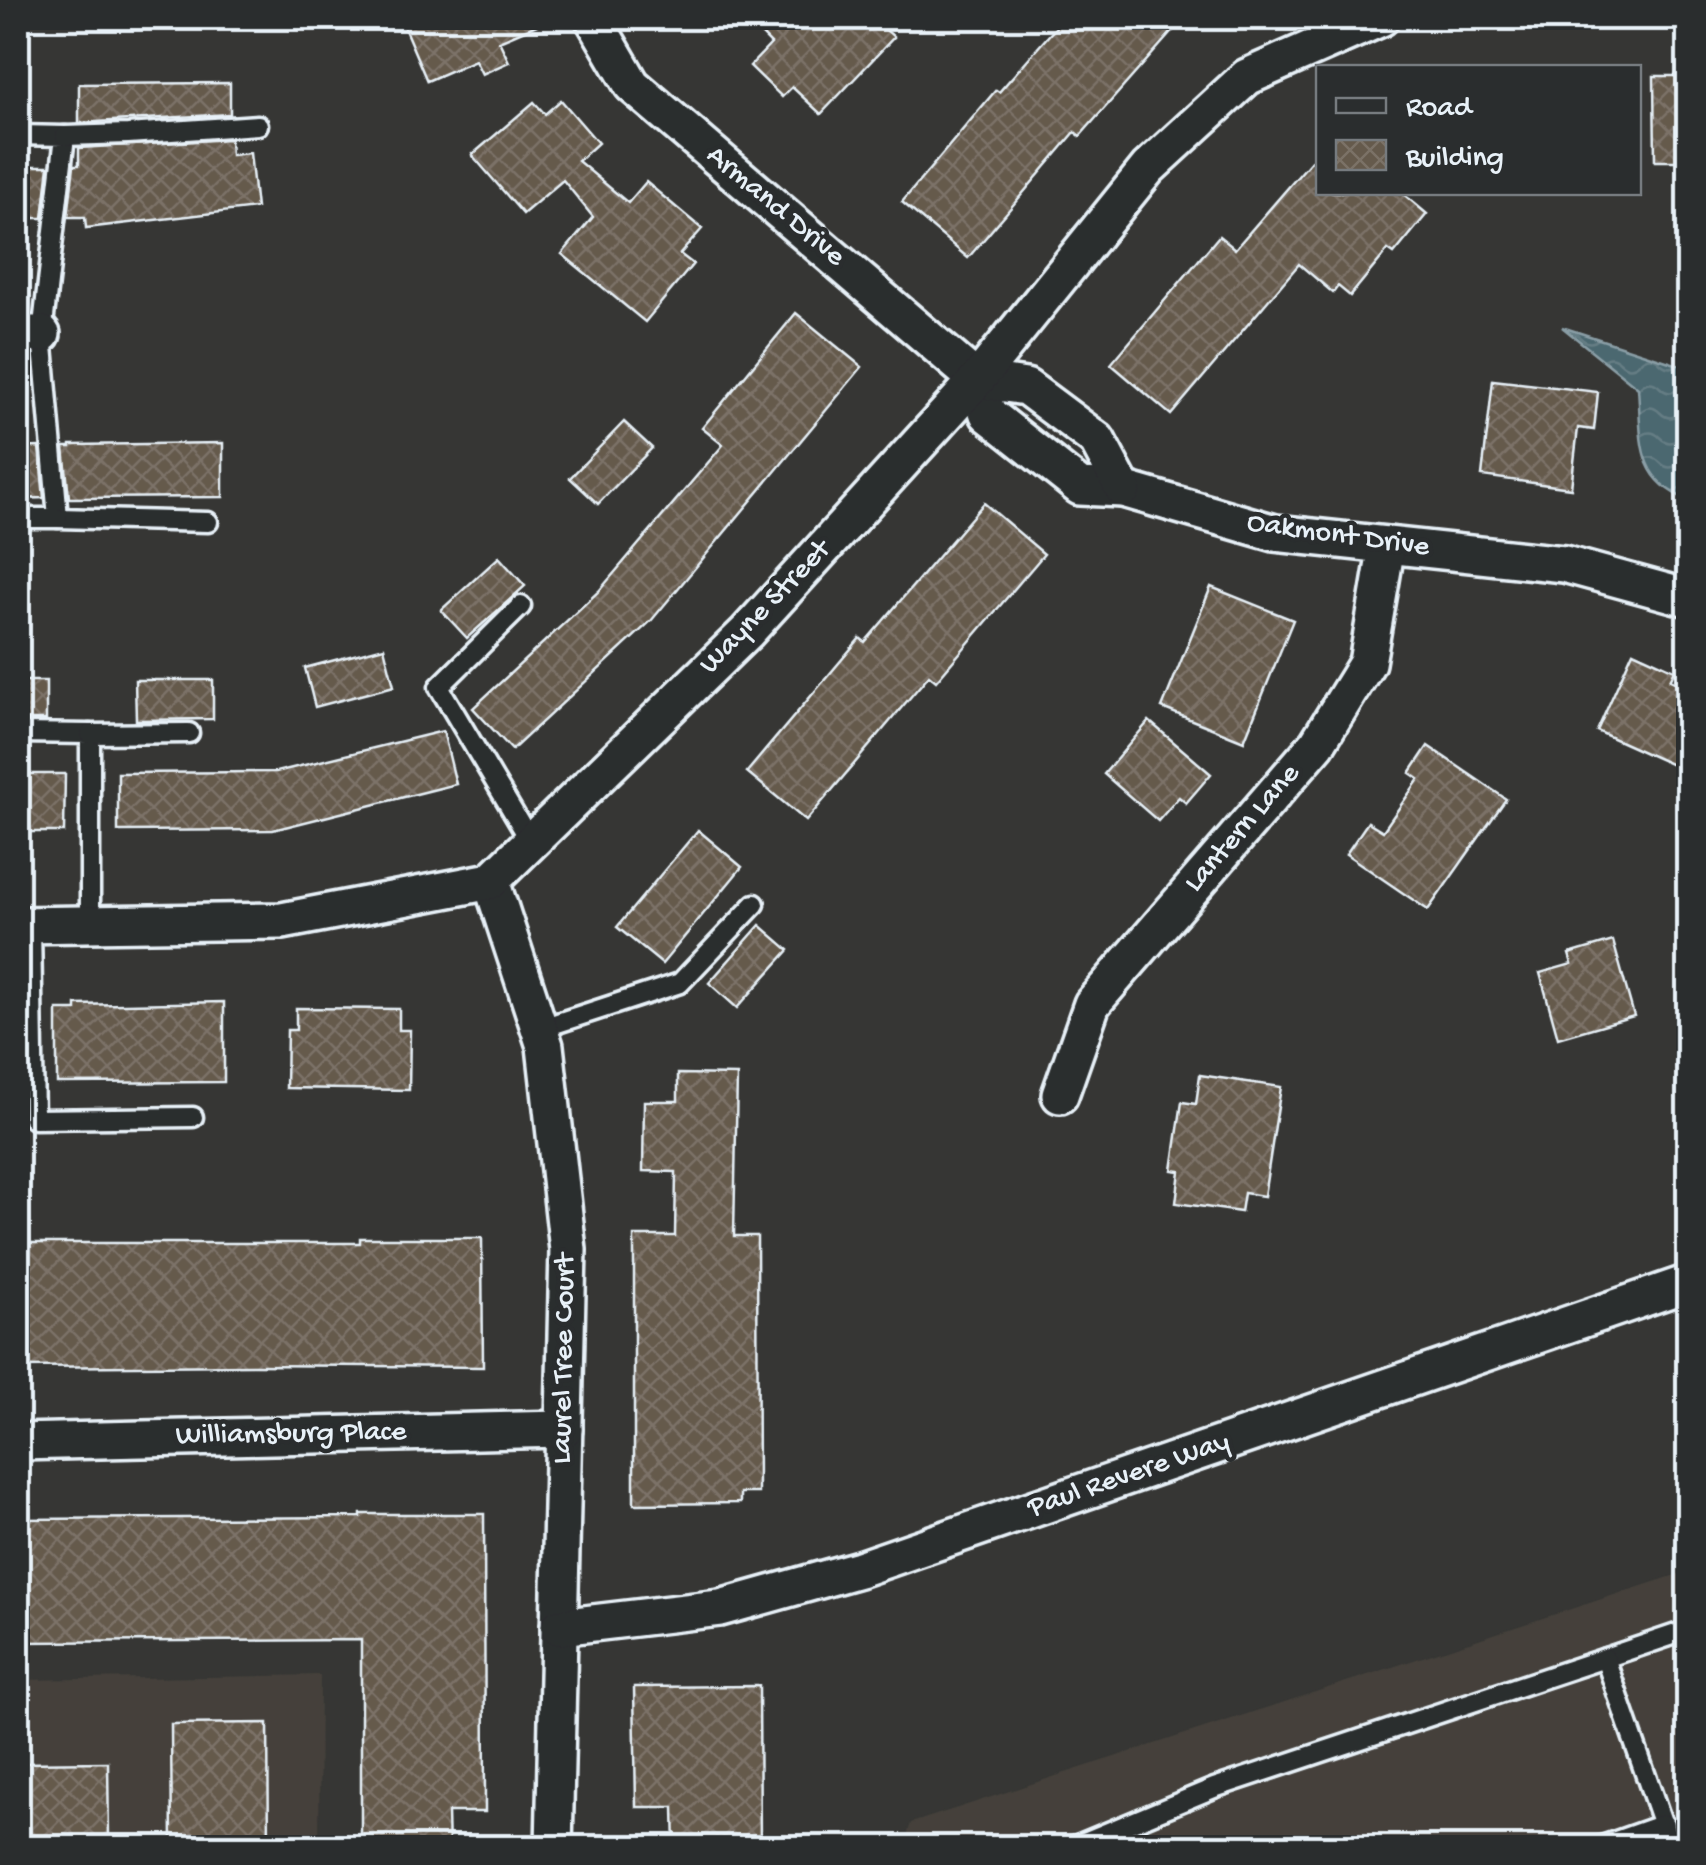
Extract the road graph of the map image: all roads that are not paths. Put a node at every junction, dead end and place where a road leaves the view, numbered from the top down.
1 (593, 18) edge
2 (1381, 18) edge
3 (258, 125) dead end
4 (18, 134) edge
5 (65, 136) junction
6 (30, 334) edge
7 (978, 380) junction
8 (1123, 489) junction
9 (18, 518) edge
10 (58, 518) junction
11 (208, 522) dead end
12 (1387, 545) junction
13 (1688, 598) edge
14 (521, 606) dead end
15 (18, 733) edge
16 (90, 734) junction
17 (190, 734) dead end
18 (531, 842) junction
19 (491, 881) junction
20 (755, 904) dead end
21 (90, 924) junction
22 (24, 925) edge
23 (539, 1029) junction
24 (1060, 1095) dead end
25 (193, 1117) dead end
26 (26, 1119) edge
27 (1688, 1283) edge
28 (564, 1429) junction
29 (18, 1442) edge
30 (559, 1627) junction
31 (1688, 1630) edge
32 (1604, 1658) junction
33 (1664, 1824) junction
34 (554, 1848) edge
35 (1070, 1848) edge
36 (1596, 1848) edge
37 (1671, 1848) edge

1 - 7 street, Armand Drive
2 - 7 street, Wayne Street
3 - 5 lane
4 - 5 lane
5 - 6 lane
6 - 10 lane
7 - 8 street
7 - 8 street, Oakmont Drive
7 - 18 street, Wayne Street
8 - 12 street, Oakmont Drive
9 - 10 lane
10 - 11 lane
12 - 13 street, Oakmont Drive
12 - 24 street, Lantern Lane
14 - 18 lane
15 - 16 lane
16 - 17 lane
16 - 21 lane
18 - 19 street, Wayne Street
19 - 21 street
19 - 23 street, Laurel Tree Court
20 - 23 lane
21 - 22 street
22 - 26 lane
23 - 28 street, Laurel Tree Court
25 - 26 lane
27 - 30 street, Paul Revere Way
28 - 29 street, Williamsburg Place
28 - 30 street, Laurel Tree Court
30 - 34 street, Laurel Tree Court
31 - 32 lane
32 - 33 lane
32 - 35 lane
33 - 36 lane
33 - 37 lane

